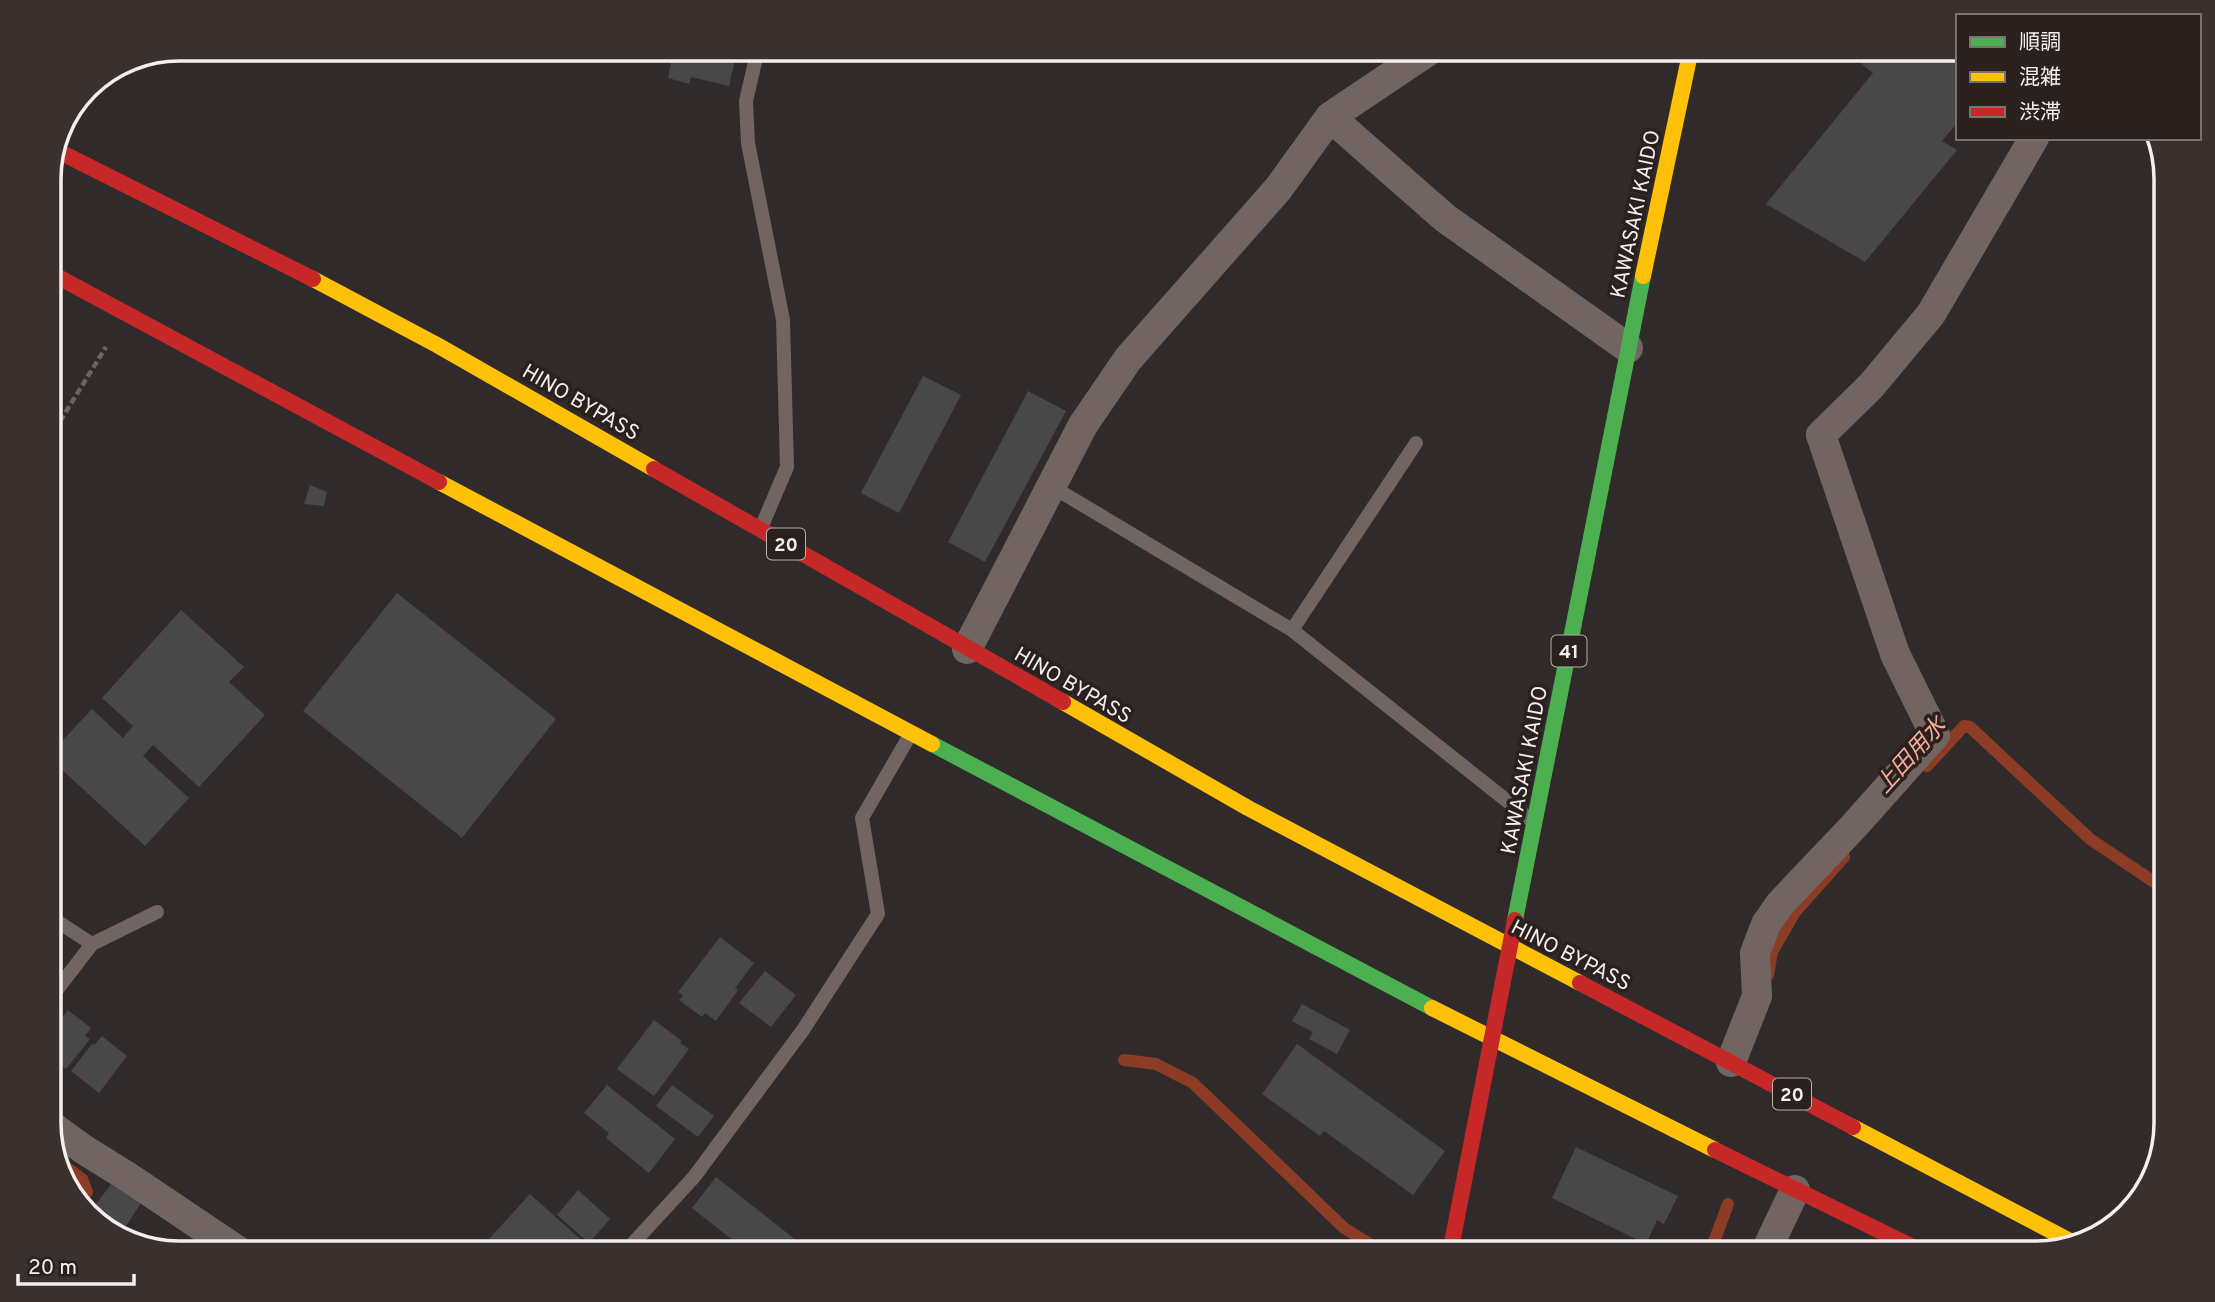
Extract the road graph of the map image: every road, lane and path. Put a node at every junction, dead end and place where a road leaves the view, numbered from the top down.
1 (755, 61) edge
2 (1413, 61) edge
3 (1688, 61) edge
4 (1330, 117) junction
5 (2033, 140) edge
6 (64, 154) edge
7 (62, 279) edge
8 (126, 316) junction
9 (1628, 348) junction
10 (62, 418) edge
11 (1416, 443) dead end
12 (1051, 486) junction
13 (760, 529) junction
14 (1292, 631) junction
15 (967, 649) junction
16 (911, 733) junction
17 (1535, 823) junction
18 (157, 912) dead end
19 (62, 924) edge
20 (92, 944) junction
21 (1509, 946) junction
22 (62, 983) edge
23 (1491, 1039) junction
24 (1731, 1062) junction
25 (62, 1134) edge
26 (1796, 1190) junction
27 (2064, 1237) edge
28 (223, 1241) edge
29 (635, 1241) edge
30 (1452, 1241) edge
31 (1771, 1241) edge
32 (1900, 1241) edge

1 - 13 lane
2 - 4 street
3 - 9 main road, KAWASAKI KAIDO / 41
4 - 9 street
4 - 12 street
5 - 24 street
6 - 13 main road, HINO BYPASS / 20
7 - 8 main road
8 - 10 path
8 - 16 main road
9 - 17 main road, KAWASAKI KAIDO / 41
11 - 14 lane
12 - 14 lane
12 - 15 street
13 - 15 main road, HINO BYPASS / 20
14 - 17 lane
15 - 21 main road, HINO BYPASS / 20
16 - 23 main road
16 - 29 lane
17 - 21 main road, KAWASAKI KAIDO / 41
18 - 20 lane
19 - 20 lane
20 - 22 lane
21 - 23 main road, KAWASAKI KAIDO / 41
21 - 24 main road, HINO BYPASS / 20
23 - 26 main road
23 - 30 main road, KAWASAKI KAIDO / 41
24 - 27 main road, HINO BYPASS / 20
25 - 28 street
26 - 31 street
26 - 32 main road

